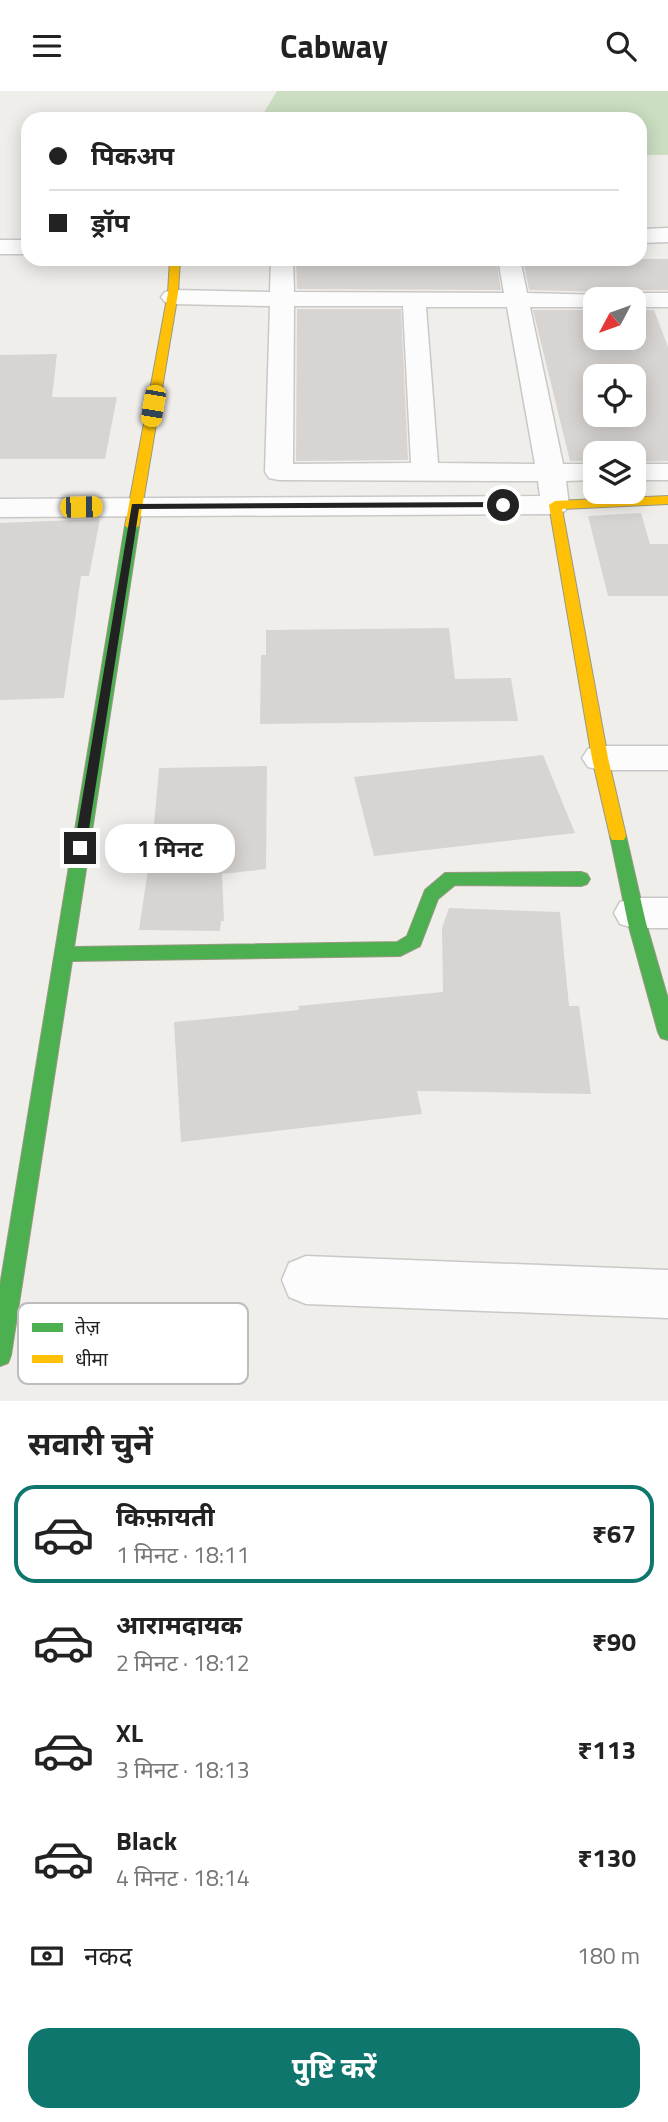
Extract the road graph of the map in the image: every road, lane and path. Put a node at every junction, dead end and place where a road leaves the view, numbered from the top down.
1 (668, 235) edge
2 (647, 236) edge
3 (0, 247) edge
4 (21, 247) edge
5 (174, 266) edge
6 (282, 266) edge
7 (510, 266) edge
8 (282, 299) junction
9 (516, 300) junction
10 (583, 300) edge
11 (172, 301) junction
12 (414, 301) junction
13 (646, 301) edge
14 (667, 303) edge
15 (425, 471) junction
16 (583, 472) edge
17 (646, 472) edge
18 (668, 472) edge
19 (551, 473) junction
20 (668, 500) edge
21 (555, 505) junction
22 (135, 506) junction
23 (0, 508) edge
24 (600, 758) junction
25 (668, 758) edge
26 (581, 879) dead end
27 (651, 913) edge
28 (64, 954) junction
29 (668, 1032) edge
30 (306, 1280) dead end
31 (668, 1294) edge
32 (0, 1355) edge

1 - 2 street
3 - 4 street
5 - 11 street
6 - 8 street
7 - 9 street
8 - 11 street
8 - 12 street
8 - 15 street
9 - 10 street
9 - 12 street
9 - 19 street
11 - 22 street
12 - 15 street
13 - 14 street
15 - 19 street
16 - 19 street
17 - 18 street
19 - 21 street
20 - 21 street
21 - 22 street
21 - 24 street
22 - 23 street
22 - 28 street
24 - 25 street
24 - 27 street
26 - 28 street
27 - 29 street
28 - 32 street
30 - 31 street

